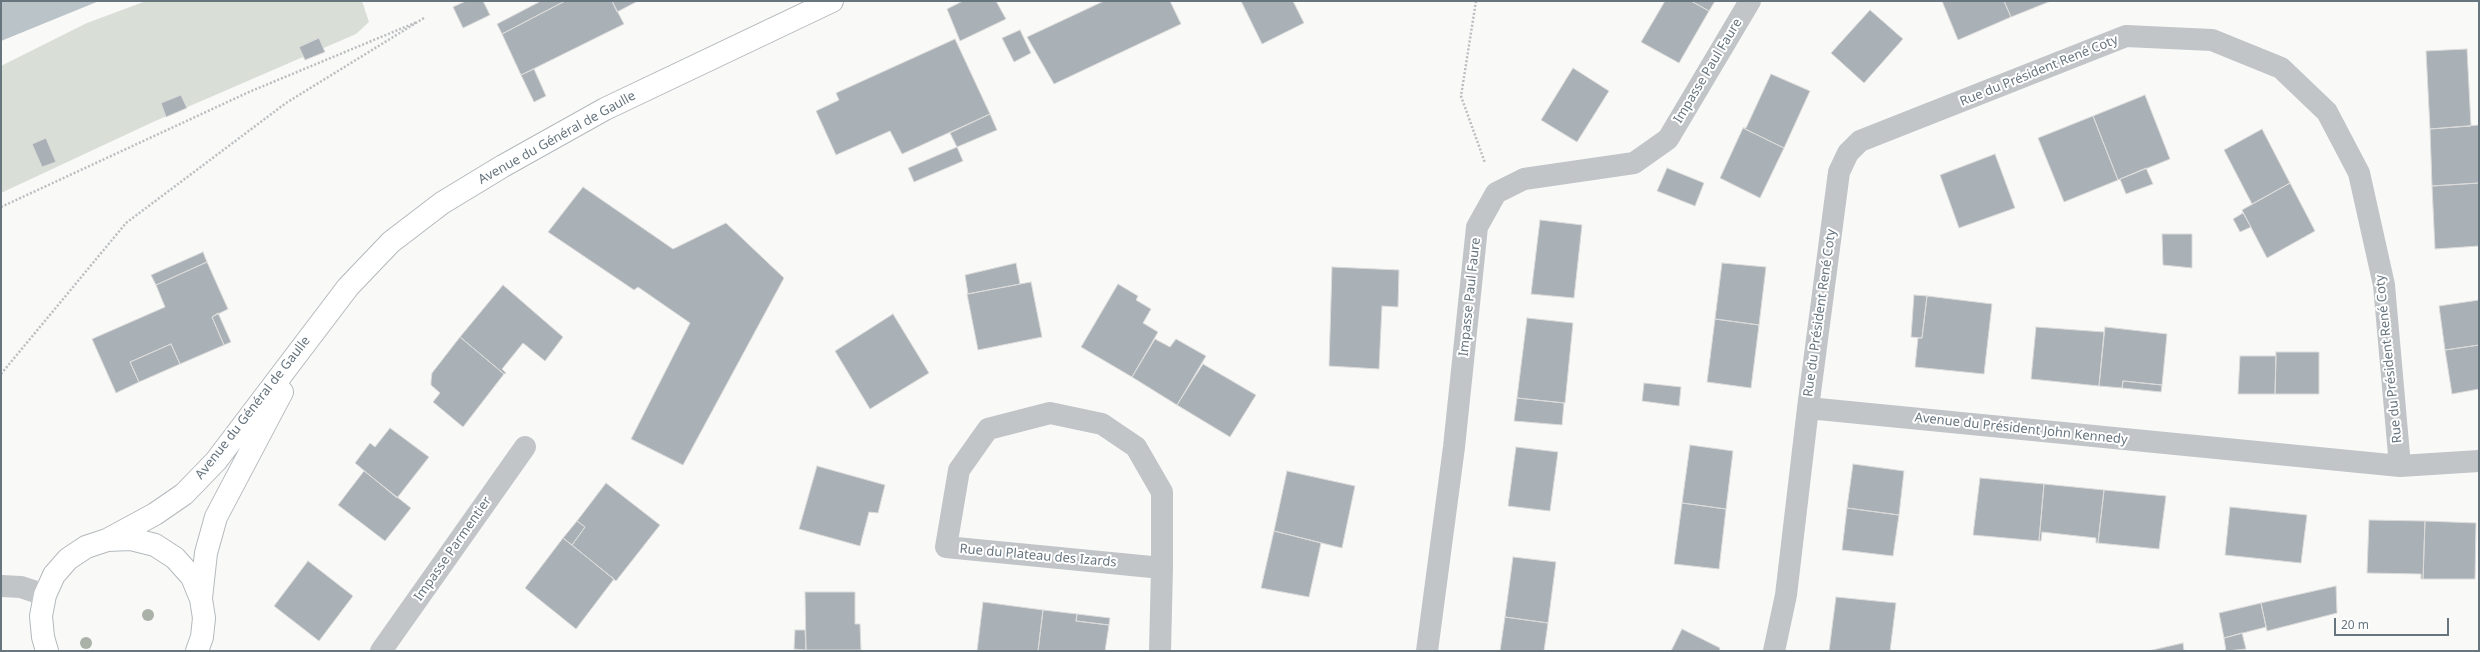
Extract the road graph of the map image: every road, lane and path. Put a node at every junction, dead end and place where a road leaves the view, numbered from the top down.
1 (832, 1) edge
2 (1476, 1) edge
3 (1750, 1) edge
4 (1496, 193) junction
5 (1, 207) edge
6 (318, 326) junction
7 (1, 374) edge
8 (1808, 408) junction
9 (525, 446) dead end
10 (2479, 461) edge
11 (2400, 466) junction
12 (107, 540) junction
13 (1162, 568) junction
14 (1, 586) edge
15 (45, 595) junction
16 (201, 599) junction
17 (47, 651) edge
18 (197, 651) edge
19 (381, 651) edge
20 (1160, 651) edge
21 (1427, 651) edge
22 (1774, 651) edge

1 - 6 main road, Avenue du Général de Gaulle
2 - 4 path
3 - 4 street, Impasse Paul Faure
4 - 21 street, Impasse Paul Faure
5 - 7 path
6 - 12 main road, Avenue du Général de Gaulle
6 - 16 main road, Avenue du Général de Gaulle
8 - 11 street, Avenue du Président John Kennedy
8 - 11 street, Rue du Président René Coty
8 - 22 street
9 - 19 street, Impasse Parmentier
10 - 11 street, Avenue du Président John Kennedy
12 - 15 main road
12 - 16 main road
13 - 13 street, Rue du Plateau des Izards
13 - 20 street, Rue du Plateau des Izards
14 - 15 street
15 - 17 main road
16 - 18 main road

